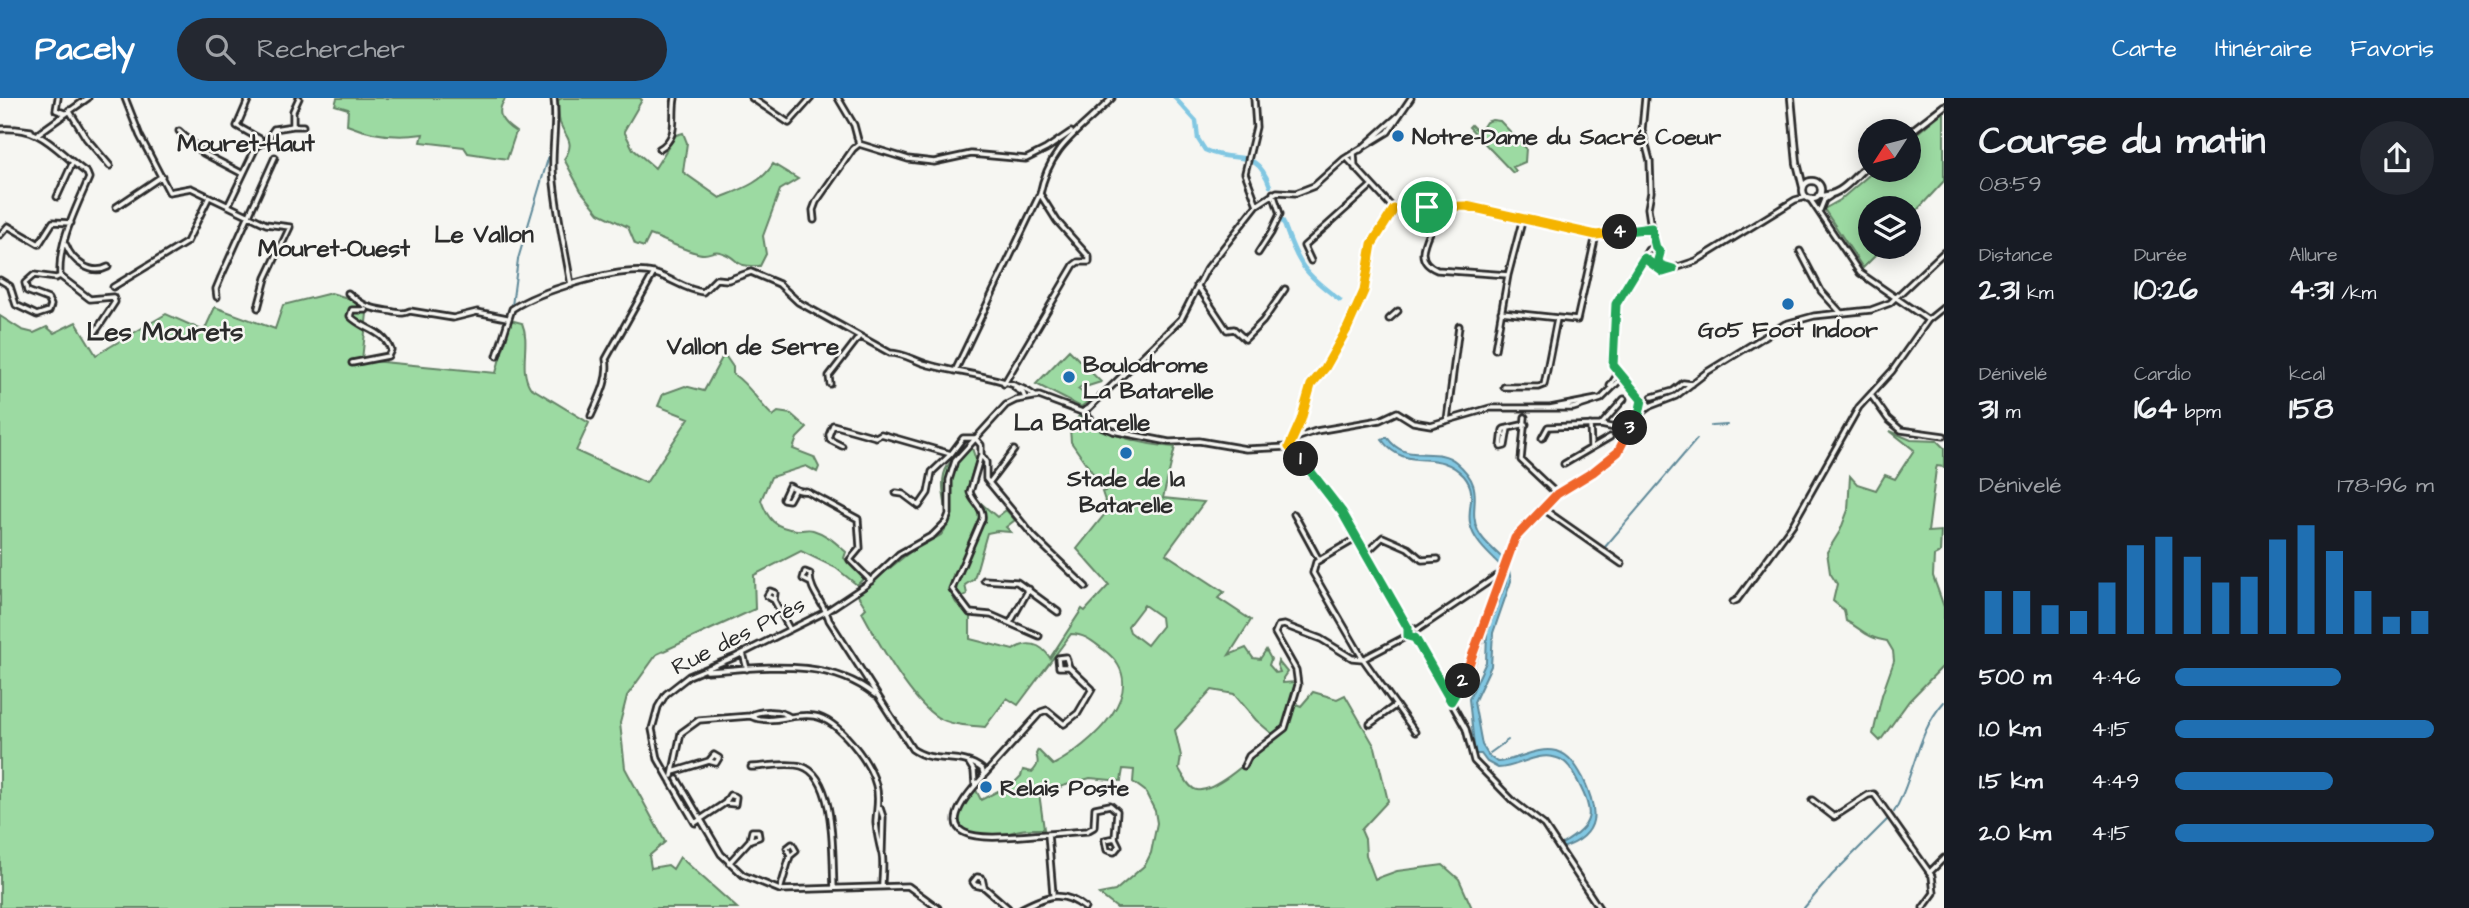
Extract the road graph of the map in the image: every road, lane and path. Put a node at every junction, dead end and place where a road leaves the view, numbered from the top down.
1 (58, 98) edge
2 (88, 98) edge
3 (125, 98) edge
4 (249, 98) edge
5 (299, 98) edge
6 (554, 98) edge
7 (675, 98) edge
8 (752, 98) edge
9 (811, 98) edge
10 (838, 98) edge
11 (1112, 98) edge
12 (1254, 98) edge
13 (1410, 98) edge
14 (1645, 98) edge
15 (1791, 98) edge
16 (1944, 106) edge
17 (66, 112) junction
18 (1922, 123) edge
19 (293, 126) junction
20 (303, 126) dead end
21 (0, 129) edge
22 (179, 131) dead end
23 (1073, 132) junction
24 (39, 134) junction
25 (859, 144) junction
26 (258, 145) junction
27 (659, 149) dead end
28 (1354, 153) junction
29 (275, 157) dead end
30 (1347, 158) junction
31 (73, 163) junction
32 (1797, 163) junction
33 (110, 166) dead end
34 (1356, 170) junction
35 (243, 174) junction
36 (162, 176) junction
37 (1858, 176) edge
38 (1811, 180) junction
39 (1371, 186) junction
40 (1803, 189) junction
41 (1821, 190) junction
42 (1273, 193) junction
43 (1040, 194) junction
44 (1830, 196) junction
45 (57, 197) dead end
46 (209, 197) junction
47 (1818, 197) junction
48 (1798, 198) junction
49 (1808, 198) junction
50 (1257, 205) junction
51 (228, 206) junction
52 (116, 207) dead end
53 (1436, 207) junction
54 (1394, 209) junction
55 (1819, 210) junction
56 (248, 215) junction
57 (1523, 218) junction
58 (814, 220) dead end
59 (71, 223) junction
60 (1651, 228) junction
61 (0, 235) edge
62 (1596, 235) junction
63 (1651, 235) junction
64 (66, 245) junction
65 (1656, 248) junction
66 (1649, 249) junction
67 (1800, 251) dead end
68 (1944, 252) edge
69 (1258, 253) dead end
70 (1646, 257) junction
71 (1658, 260) junction
72 (1311, 261) dead end
73 (1652, 262) junction
74 (108, 267) dead end
75 (1673, 269) junction
76 (654, 274) junction
77 (1508, 275) junction
78 (60, 276) junction
79 (0, 280) edge
80 (571, 285) junction
81 (1197, 285) junction
82 (113, 287) dead end
83 (1285, 289) dead end
84 (348, 293) dead end
85 (217, 298) dead end
86 (1898, 298) junction
87 (258, 307) dead end
88 (1944, 307) edge
89 (373, 311) junction
90 (1398, 311) dead end
91 (1501, 312) junction
92 (1842, 314) junction
93 (507, 318) junction
94 (1389, 319) dead end
95 (1557, 319) junction
96 (1928, 320) junction
97 (1460, 326) dead end
98 (96, 331) dead end
99 (859, 337) junction
100 (1495, 349) dead end
101 (497, 356) dead end
102 (352, 363) dead end
103 (955, 371) junction
104 (1620, 376) junction
105 (1692, 383) junction
106 (830, 384) dead end
107 (1007, 384) junction
108 (1504, 387) dead end
109 (1871, 395) junction
110 (1035, 396) junction
111 (1640, 397) junction
112 (1652, 397) dead end
113 (1025, 398) junction
114 (1624, 400) dead end
115 (1650, 406) junction
116 (1082, 412) junction
117 (1639, 414) junction
118 (591, 415) dead end
119 (1525, 417) dead end
120 (1447, 420) junction
121 (1525, 424) junction
122 (1590, 425) junction
123 (1601, 425) junction
124 (1508, 428) junction
125 (1629, 431) junction
126 (1944, 436) edge
127 (1610, 437) dead end
128 (975, 438) junction
129 (1542, 438) dead end
130 (1293, 439) junction
131 (842, 446) dead end
132 (1289, 447) junction
133 (1591, 448) junction
134 (1014, 450) dead end
135 (951, 454) junction
136 (981, 455) junction
137 (1564, 464) dead end
138 (989, 483) junction
139 (795, 489) dead end
140 (896, 493) dead end
141 (1557, 494) junction
142 (1542, 508) junction
143 (1294, 514) dead end
144 (1357, 538) junction
145 (1366, 553) junction
146 (1438, 559) dead end
147 (1320, 560) junction
148 (1622, 564) dead end
149 (1502, 571) junction
150 (871, 580) junction
151 (984, 580) dead end
152 (810, 582) dead end
153 (1086, 587) dead end
154 (1029, 590) junction
155 (774, 600) dead end
156 (1733, 602) dead end
157 (827, 611) junction
158 (1058, 612) dead end
159 (1011, 622) junction
160 (789, 628) junction
161 (1408, 628) junction
162 (1417, 630) junction
163 (1040, 636) dead end
164 (1408, 636) junction
165 (1416, 639) junction
166 (743, 653) junction
167 (1363, 659) junction
168 (1069, 667) dead end
169 (747, 670) junction
170 (702, 671) junction
171 (876, 696) junction
172 (1451, 701) junction
173 (1396, 705) junction
174 (1370, 724) dead end
175 (1415, 732) dead end
176 (709, 761) dead end
177 (967, 761) junction
178 (994, 763) junction
179 (979, 766) junction
180 (1244, 766) dead end
181 (751, 768) dead end
182 (974, 771) junction
183 (975, 777) junction
184 (983, 777) junction
185 (672, 778) junction
186 (975, 785) junction
187 (1812, 800) dead end
188 (725, 803) dead end
189 (700, 819) junction
190 (1048, 834) junction
191 (1115, 838) junction
192 (750, 840) dead end
193 (790, 856) dead end
194 (1944, 858) edge
195 (729, 863) junction
196 (1930, 872) junction
197 (882, 886) junction
198 (985, 887) dead end
199 (834, 889) junction
200 (780, 890) junction
201 (1053, 894) junction
202 (1026, 907) edge
203 (938, 908) edge
204 (1008, 908) edge
205 (1085, 908) edge
206 (1599, 908) edge
207 (1923, 908) edge

1 - 17 street
2 - 17 street
3 - 36 street
4 - 26 street
5 - 19 street
6 - 80 street
7 - 27 street
8 - 9 street
10 - 25 street
11 - 23 street
12 - 50 street
13 - 28 street
14 - 60 street
15 - 32 street
16 - 18 street
17 - 24 street
17 - 33 street
19 - 20 street
19 - 26 street
21 - 24 street
22 - 35 street
23 - 25 street
23 - 43 street
24 - 31 street
25 - 58 street
26 - 35 street
28 - 30 street
28 - 34 street
29 - 56 street
30 - 34 street
30 - 42 street
31 - 45 street
31 - 59 street
32 - 38 street
32 - 40 street
34 - 39 street
35 - 51 street
36 - 46 street
36 - 52 street
37 - 44 street
38 - 40 street
38 - 41 street
39 - 54 street
39 - 72 street
40 - 48 street
40 - 49 street
41 - 44 street
41 - 47 street
42 - 50 street
42 - 69 street
43 - 103 street
43 - 107 street
44 - 47 street
44 - 55 street
46 - 51 street
46 - 82 street
47 - 49 street
47 - 55 street
48 - 49 street
48 - 75 street
49 - 55 street
50 - 81 street
51 - 56 street
53 - 54 street
53 - 57 street
53 - 77 street
54 - 130 street
55 - 86 street
56 - 85 street
56 - 87 street
57 - 62 street
57 - 77 street
59 - 61 street
59 - 64 street
60 - 62 street
60 - 63 street
62 - 95 street
63 - 65 street
63 - 66 street
64 - 74 street
64 - 78 street
65 - 66 street
65 - 71 street
66 - 70 street
67 - 92 street
68 - 86 street
70 - 73 street
70 - 104 street
71 - 73 street
71 - 75 street
73 - 75 street
76 - 80 street
76 - 99 street
76 - 118 street
77 - 91 street
78 - 79 street
78 - 98 street
80 - 93 street
81 - 83 street
81 - 116 street
84 - 89 street
86 - 92 street
86 - 96 street
88 - 96 street
89 - 93 street
89 - 102 street
90 - 94 street
91 - 95 street
91 - 100 street
92 - 105 street
93 - 101 street
95 - 108 street
96 - 109 street
97 - 120 street
99 - 103 street
99 - 106 street
103 - 107 street
104 - 111 street
104 - 120 street
105 - 112 street
105 - 115 street
107 - 110 street
107 - 113 street
109 - 126 street
109 - 156 street
110 - 113 street
110 - 116 street
111 - 115 street
111 - 117 street
113 - 128 street
114 - 123 street
115 - 117 street
116 - 132 street
117 - 125 street
119 - 121 street
120 - 130 street
121 - 124 street
121 - 141 street
122 - 123 street
122 - 129 street
122 - 133 street
123 - 125 street
124 - 124 street
125 - 141 street
127 - 133 street
128 - 135 street
128 - 136 street
128 - 150 street, Rue des Prés
130 - 132 street
131 - 135 street
132 - 144 street
133 - 137 street
134 - 138 street
135 - 140 street
136 - 138 street
136 - 159 street
138 - 153 street
139 - 150 street
141 - 142 street
142 - 148 street
142 - 149 street
143 - 147 street
144 - 145 street
144 - 147 street
145 - 146 street
145 - 161 street
147 - 167 street
149 - 162 street
149 - 172 street
150 - 157 street, Rue des Prés
151 - 154 street
152 - 157 street
154 - 158 street
154 - 159 street
155 - 160 street
157 - 160 street, Rue des Prés
157 - 171 street
159 - 163 street
160 - 166 street, Rue des Prés
161 - 162 street
161 - 164 street
162 - 165 street
164 - 165 street
164 - 167 street
165 - 172 street
166 - 169 street
166 - 170 street, Rue des Prés
167 - 173 street
167 - 180 street
168 - 178 street
169 - 170 street
169 - 171 street
170 - 185 street, Rue des Prés
171 - 177 street
172 - 206 street
173 - 174 street
173 - 175 street
176 - 185 street
177 - 179 street
177 - 182 street
178 - 179 street
178 - 184 street
179 - 182 street
179 - 184 street
181 - 199 street
182 - 183 street
183 - 184 street
183 - 186 street
184 - 186 street
185 - 189 street
185 - 189 street
185 - 197 street
186 - 190 street
187 - 196 street
188 - 189 street
189 - 195 street
190 - 191 street
190 - 201 street
191 - 191 street
192 - 195 street
193 - 200 street
194 - 196 street
195 - 200 street
196 - 207 street
197 - 199 street
197 - 203 street
198 - 204 street
199 - 200 street
201 - 202 street
201 - 205 street

